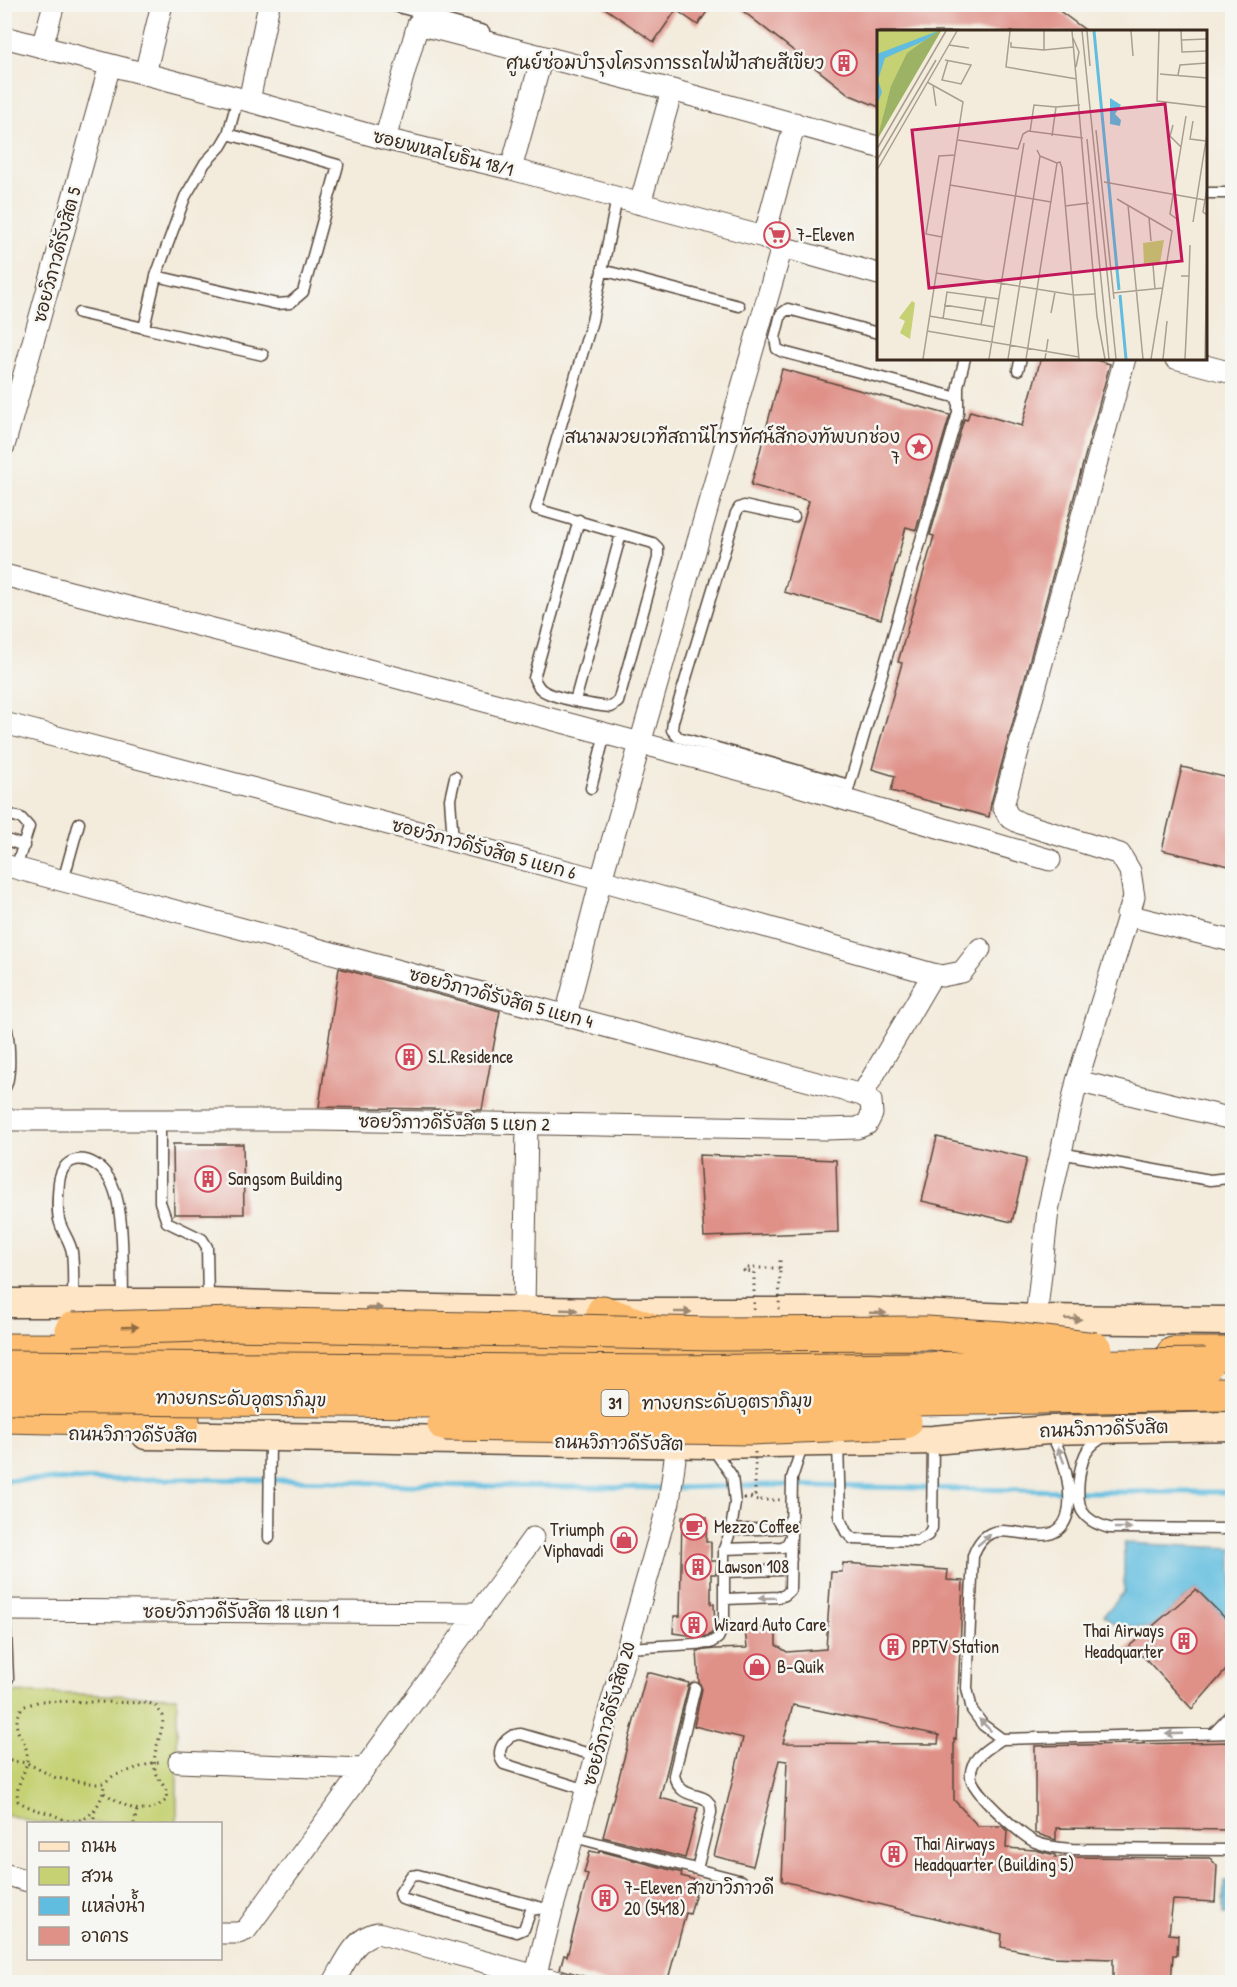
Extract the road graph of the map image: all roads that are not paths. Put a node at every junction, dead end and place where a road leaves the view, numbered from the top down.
1 (54, 4) edge
2 (162, 4) edge
3 (269, 4) edge
4 (388, 4) edge
5 (4, 37) edge
6 (42, 47) junction
7 (543, 57) junction
8 (110, 65) junction
9 (145, 74) junction
10 (672, 90) junction
11 (243, 99) junction
12 (795, 123) junction
13 (228, 134) junction
14 (877, 136) edge
15 (385, 140) junction
16 (877, 146) edge
17 (512, 169) junction
18 (1207, 193) edge
19 (1233, 193) edge
20 (617, 198) junction
21 (640, 204) junction
22 (773, 242) junction
23 (602, 270) junction
24 (877, 273) edge
25 (156, 276) junction
26 (739, 306) dead end
27 (79, 313) dead end
28 (144, 328) junction
29 (877, 332) edge
30 (263, 355) dead end
31 (965, 360) edge
32 (1124, 360) edge
33 (1183, 360) edge
34 (1233, 373) edge
35 (958, 398) junction
36 (4, 446) edge
37 (794, 517) dead end
38 (579, 520) junction
39 (621, 534) junction
40 (4, 575) edge
41 (575, 701) junction
42 (4, 723) edge
43 (605, 734) junction
44 (641, 744) junction
45 (455, 777) dead end
46 (591, 788) dead end
47 (847, 792) junction
48 (4, 813) edge
49 (79, 823) dead end
50 (4, 839) edge
51 (453, 841) junction
52 (24, 846) junction
53 (1050, 860) dead end
54 (10, 867) edge
55 (601, 880) junction
56 (63, 881) junction
57 (1127, 915) junction
58 (1233, 941) edge
59 (980, 949) dead end
60 (933, 974) junction
61 (566, 1015) junction
62 (4, 1029) edge
63 (1077, 1081) junction
64 (4, 1089) edge
65 (862, 1095) junction
66 (1233, 1119) edge
67 (4, 1120) edge
68 (160, 1120) junction
69 (527, 1124) junction
70 (1060, 1153) junction
71 (1233, 1174) edge
72 (4, 1303) edge
73 (123, 1303) junction
74 (208, 1303) junction
75 (524, 1309) junction
76 (603, 1311) junction
77 (72, 1316) junction
78 (1036, 1319) junction
79 (1233, 1321) edge
80 (4, 1329) edge
81 (4, 1350) edge
82 (710, 1353) junction
83 (4, 1367) edge
84 (1227, 1378) edge
85 (4, 1397) edge
86 (4, 1403) edge
87 (623, 1411) junction
88 (4, 1416) edge
89 (1233, 1426) edge
90 (1118, 1428) junction
91 (1048, 1430) junction
92 (4, 1432) edge
93 (270, 1437) junction
94 (933, 1440) junction
95 (510, 1442) junction
96 (838, 1442) junction
97 (710, 1443) junction
98 (804, 1443) junction
99 (677, 1444) junction
100 (1074, 1484) junction
101 (1074, 1500) junction
102 (791, 1517) junction
103 (1233, 1529) edge
104 (730, 1530) junction
105 (791, 1536) junction
106 (269, 1538) dead end
107 (533, 1538) dead end
108 (724, 1549) junction
109 (791, 1559) junction
110 (725, 1572) junction
111 (725, 1599) junction
112 (5, 1610) edge
113 (477, 1613) junction
114 (628, 1648) junction
115 (8, 1678) dead end
116 (695, 1688) dead end
117 (1233, 1714) edge
118 (1214, 1733) junction
119 (1233, 1733) edge
120 (1002, 1740) junction
121 (597, 1756) junction
122 (179, 1762) dead end
123 (363, 1769) junction
124 (587, 1790) junction
125 (574, 1837) junction
126 (1233, 1850) edge
127 (697, 1869) junction
128 (4, 1874) edge
129 (27, 1881) edge
130 (741, 1881) dead end
131 (548, 1909) junction
132 (222, 1933) edge
133 (534, 1979) edge
134 (334, 1983) edge
135 (559, 1983) edge

1 - 6 street
2 - 9 street
3 - 11 street
4 - 14 lane
5 - 6 street, ซอยพหลโยธิน 18/1
6 - 8 street, ซอยพหลโยธิน 18/1
7 - 10 street
7 - 15 street
7 - 17 street
8 - 9 street, ซอยพหลโยธิน 18/1
8 - 36 street, ซอยวิภาวดีรังสิต 5
9 - 11 street, ซอยพหลโยธิน 18/1
10 - 12 street
10 - 21 street
11 - 13 lane
11 - 15 street, ซอยพหลโยธิน 18/1
12 - 16 street
12 - 22 street
13 - 25 lane
13 - 25 lane
15 - 17 street, ซอยพหลโยธิน 18/1
17 - 20 street, ซอยพหลโยธิน 18/1
18 - 19 lane
20 - 21 street, ซอยพหลโยธิน 18/1
20 - 23 lane
21 - 22 street, ซอยพหลโยธิน 18/1
22 - 24 street, ซอยพหลโยธิน 18/1
22 - 44 street
23 - 26 lane
23 - 38 lane
25 - 28 lane
27 - 28 lane
28 - 30 lane
29 - 35 lane
31 - 35 lane
32 - 57 street
33 - 34 street
35 - 47 lane
37 - 47 lane
38 - 39 lane
38 - 41 lane
39 - 41 lane
39 - 41 lane
40 - 43 street
42 - 51 street, ซอยวิภาวดีรังสิต 5 แยก 6
43 - 44 street
43 - 46 lane
44 - 47 street
44 - 55 street
45 - 51 lane
47 - 53 street
48 - 52 lane
49 - 56 lane
50 - 52 lane
51 - 55 street, ซอยวิภาวดีรังสิต 5 แยก 6
52 - 54 lane
54 - 56 street, ซอยวิภาวดีรังสิต 5 แยก 4
55 - 60 street, ซอยวิภาวดีรังสิต 5 แยก 6
55 - 61 street
56 - 61 street, ซอยวิภาวดีรังสิต 5 แยก 4
57 - 58 street
57 - 63 street
59 - 60 street, ซอยวิภาวดีรังสิต 5 แยก 6
60 - 65 street
61 - 65 street, ซอยวิภาวดีรังสิต 5 แยก 4
62 - 64 lane
63 - 66 street
63 - 70 street
65 - 69 street, ซอยวิภาวดีรังสิต 5 แยก 2
67 - 68 street, ซอยวิภาวดีรังสิต 5 แยก 2
68 - 69 street, ซอยวิภาวดีรังสิต 5 แยก 2
68 - 74 lane
69 - 75 street
70 - 71 lane
70 - 78 street
72 - 77 main road
73 - 74 main road
73 - 77 main road
73 - 77 lane
74 -> 75 main road
75 -> 76 main road
76 -> 78 main road
76 - 82 highway
77 - 80 highway
77 -> 84 highway, bridge
78 -> 79 main road
81 - 82 highway
82 - 84 highway
83 - 84 highway, ทางยกระดับอุตราภิมุข / 31, bridge
84 - 85 highway, ทางยกระดับอุตราภิมุข / 31, bridge
84 - 87 highway, ถนนวิภาวดีรังสิต / 31
84 - 88 highway, bridge
86 - 87 highway, ถนนวิภาวดีรังสิต / 31
87 - 95 highway
89 - 90 main road, ถนนวิภาวดีรังสิต / 31
90 - 91 main road, ถนนวิภาวดีรังสิต / 31
90 - 100 lane
91 - 94 main road, ถนนวิภาวดีรังสิต / 31
100 -> 91 lane
92 - 93 main road, ถนนวิภาวดีรังสิต / 31
93 - 95 main road, ถนนวิภาวดีรังสิต / 31
93 - 106 lane
94 - 96 main road, ถนนวิภาวดีรังสิต / 31
94 - 96 lane
95 - 99 main road, ถนนวิภาวดีรังสิต / 31
96 - 98 main road, ถนนวิภาวดีรังสิต / 31
97 - 98 main road, ถนนวิภาวดีรังสิต / 31
97 - 99 main road, ถนนวิภาวดีรังสิต / 31
97 - 104 lane
98 - 102 lane
99 - 114 street, ซอยวิภาวดีรังสิต 20
100 - 101 lane
101 -> 103 lane
120 -> 101 lane
102 - 104 lane
102 - 105 lane
104 - 108 lane
105 - 108 lane
105 - 109 lane
107 - 113 street
108 - 110 lane
109 - 110 lane
109 -> 111 lane
110 - 111 lane
111 - 114 lane
112 - 113 street, ซอยวิภาวดีรังสิต 18 แยก 1
112 - 115 lane
113 - 123 street
114 - 121 street, ซอยวิภาวดีรังสิต 20
116 - 127 lane
117 - 118 lane
118 - 119 lane
118 -> 120 lane
120 - 126 lane
121 - 124 street, ซอยวิภาวดีรังสิต 20
121 - 124 lane
122 - 123 street
123 - 132 street
124 - 125 street, ซอยวิภาวดีรังสิต 20
125 - 127 lane
125 - 131 street, ซอยวิภาวดีรังสิต 20
127 - 130 lane
128 - 129 street
131 - 131 lane
131 - 133 street, ซอยวิภาวดีรังสิต 20
133 - 134 street
133 - 135 street

